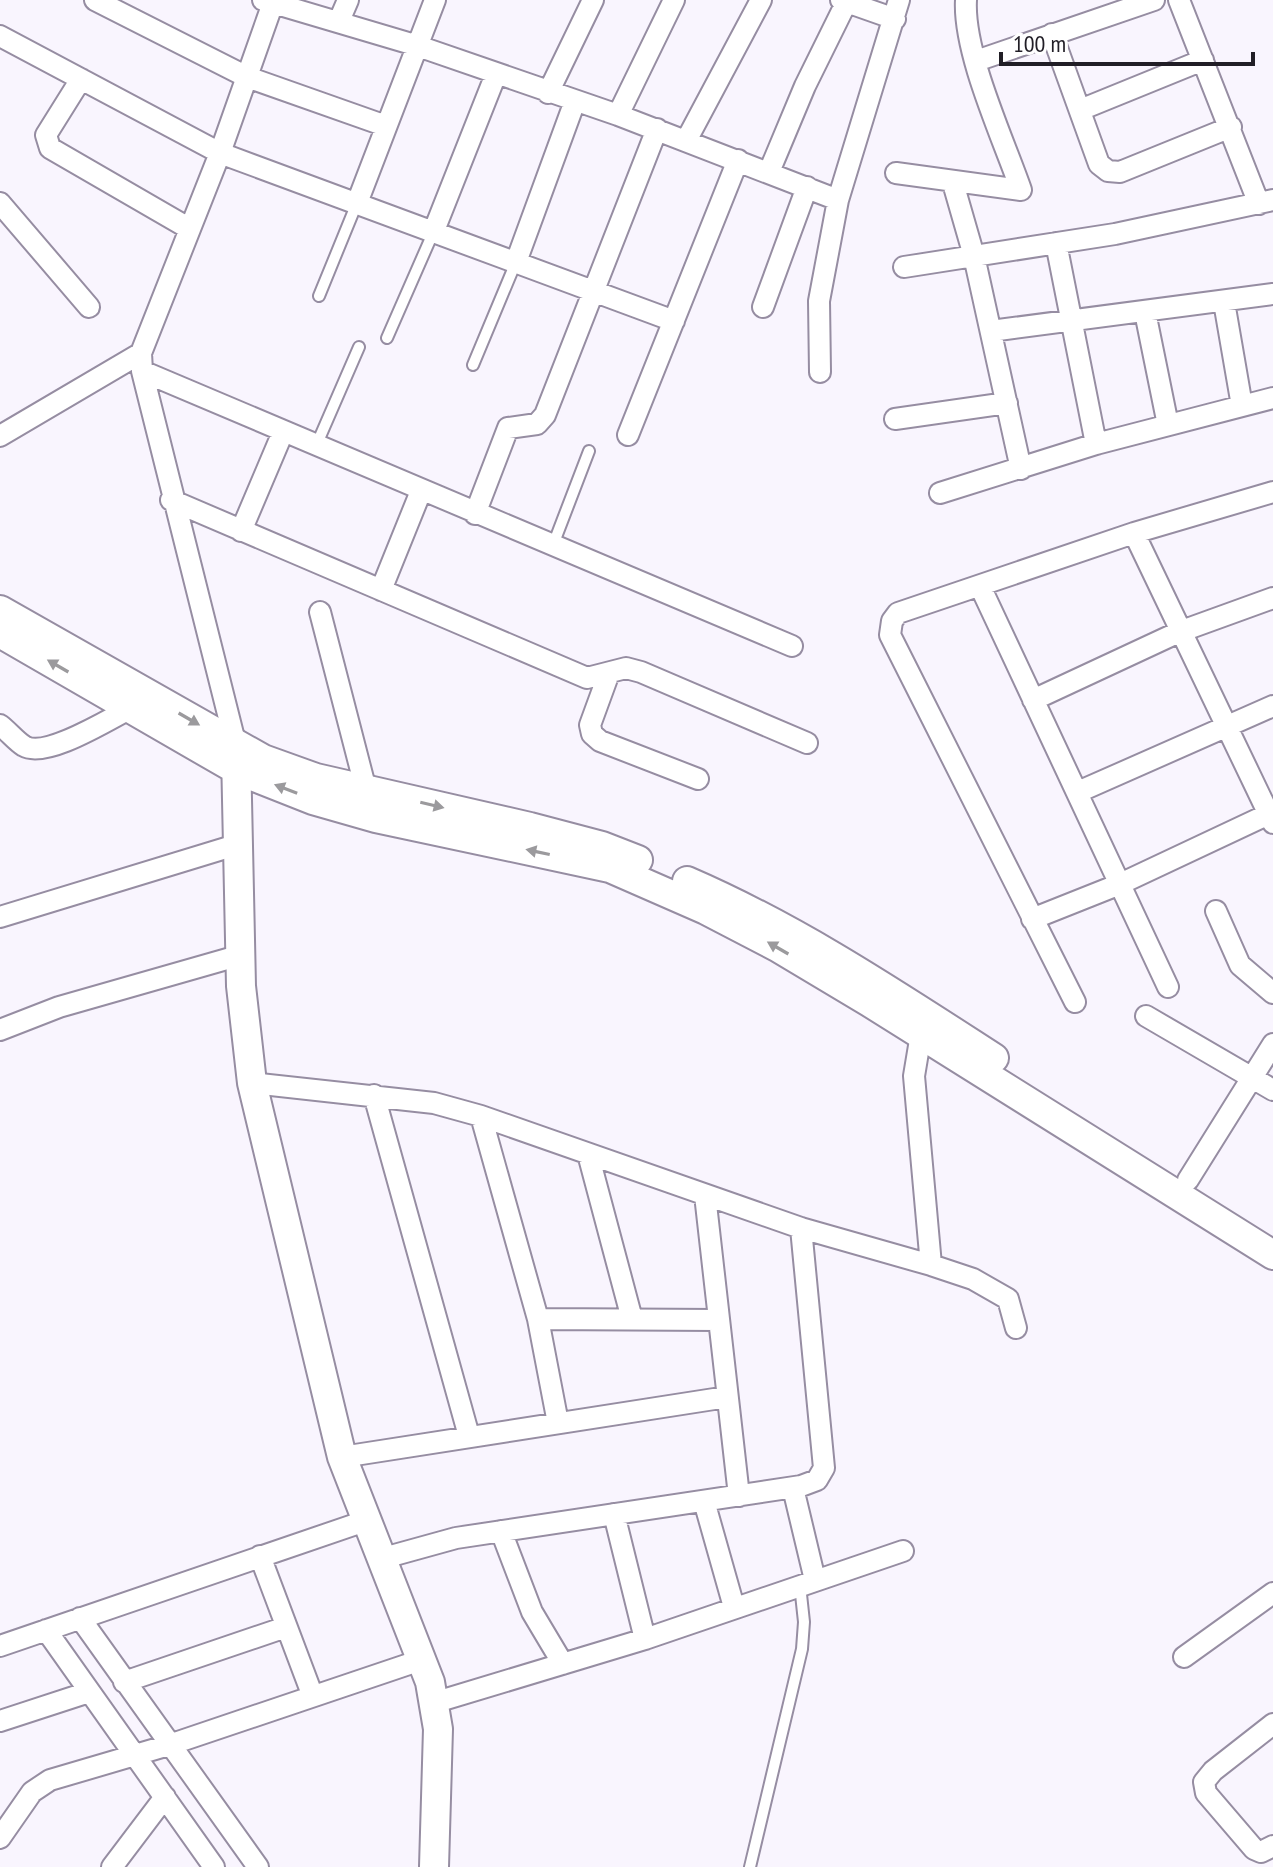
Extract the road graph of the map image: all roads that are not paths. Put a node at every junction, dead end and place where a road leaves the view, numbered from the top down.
1 (95, 0) edge
2 (348, 0) edge
3 (435, 0) edge
4 (593, 0) edge
5 (674, 0) edge
6 (761, 0) edge
7 (966, 0) edge
8 (1154, 0) edge
9 (1179, 0) edge
10 (844, 1) edge
11 (270, 2) edge
12 (897, 10) edge
13 (339, 21) junction
14 (1052, 34) junction
15 (0, 36) edge
16 (415, 45) junction
17 (1203, 60) junction
18 (976, 61) junction
19 (496, 74) junction
20 (247, 77) junction
21 (81, 79) junction
22 (548, 93) junction
23 (575, 101) junction
24 (1080, 110) junction
25 (618, 115) junction
26 (386, 126) junction
27 (1231, 127) junction
28 (657, 129) junction
29 (687, 139) junction
30 (220, 153) junction
31 (738, 160) junction
32 (769, 172) junction
33 (896, 173) dead end
34 (953, 183) junction
35 (807, 187) junction
36 (838, 200) junction
37 (0, 203) edge
38 (357, 203) junction
39 (1268, 205) edge
40 (190, 229) junction
41 (433, 233) junction
42 (1056, 243) junction
43 (974, 256) junction
44 (516, 262) junction
45 (904, 267) dead end
46 (591, 291) junction
47 (1273, 294) edge
48 (319, 296) dead end
49 (1224, 302) junction
50 (89, 307) dead end
51 (763, 307) dead end
52 (1145, 312) junction
53 (674, 321) junction
54 (1070, 322) junction
55 (991, 331) junction
56 (387, 338) dead end
57 (359, 347) dead end
58 (141, 362) junction
59 (473, 365) dead end
60 (820, 372) dead end
61 (1273, 398) edge
62 (1007, 403) junction
63 (1242, 406) junction
64 (895, 419) dead end
65 (1168, 425) junction
66 (283, 432) junction
67 (628, 435) dead end
68 (0, 436) edge
69 (1096, 444) junction
70 (316, 446) junction
71 (589, 451) dead end
72 (1021, 469) junction
73 (421, 491) junction
74 (1273, 492) edge
75 (940, 493) dead end
76 (171, 500) junction
77 (475, 514) junction
78 (241, 531) junction
79 (1134, 533) junction
80 (552, 547) junction
81 (980, 586) junction
82 (381, 590) junction
83 (1273, 598) edge
84 (0, 610) edge
85 (320, 612) dead end
86 (1179, 632) junction
87 (0, 633) edge
88 (792, 646) dead end
89 (609, 673) junction
90 (1033, 700) junction
91 (1273, 706) edge
92 (131, 708) junction
93 (0, 725) edge
94 (1226, 725) junction
95 (807, 743) dead end
96 (236, 758) junction
97 (698, 779) dead end
98 (366, 790) junction
99 (1078, 792) junction
100 (1271, 816) edge
101 (239, 844) junction
102 (1120, 884) junction
103 (1216, 911) dead end
104 (0, 917) edge
105 (1032, 919) junction
106 (241, 955) junction
107 (1168, 987) dead end
108 (1273, 993) edge
109 (1075, 1002) dead end
110 (1146, 1016) dead end
111 (923, 1024) junction
112 (0, 1030) edge
113 (1273, 1044) edge
114 (1253, 1078) junction
115 (252, 1083) junction
116 (1273, 1090) edge
117 (374, 1095) junction
118 (481, 1116) junction
119 (588, 1154) junction
120 (1188, 1180) junction
121 (705, 1195) junction
122 (801, 1228) junction
123 (1273, 1232) edge
124 (1273, 1255) edge
125 (931, 1265) junction
126 (538, 1319) junction
127 (632, 1319) junction
128 (718, 1320) junction
129 (1016, 1328) dead end
130 (727, 1397) junction
131 (558, 1423) junction
132 (469, 1436) junction
133 (342, 1457) junction
134 (793, 1488) junction
135 (739, 1496) junction
136 (704, 1501) junction
137 (614, 1514) junction
138 (368, 1520) junction
139 (501, 1531) junction
140 (903, 1551) dead end
141 (260, 1556) junction
142 (380, 1559) junction
143 (807, 1582) junction
144 (1273, 1593) edge
145 (734, 1607) junction
146 (80, 1618) junction
147 (286, 1627) junction
148 (46, 1630) junction
149 (645, 1639) junction
150 (0, 1646) edge
151 (1184, 1657) dead end
152 (421, 1660) junction
153 (563, 1664) junction
154 (124, 1682) junction
155 (89, 1692) junction
156 (312, 1694) junction
157 (433, 1703) junction
158 (0, 1721) edge
159 (1273, 1724) edge
160 (169, 1745) junction
161 (135, 1753) junction
162 (165, 1797) junction
163 (0, 1838) edge
164 (1273, 1846) edge
165 (112, 1867) edge
166 (214, 1867) edge
167 (258, 1867) edge
168 (434, 1867) edge
169 (750, 1867) edge

1 - 20 street
2 - 13 street
3 - 16 street
4 - 22 street
5 - 25 street
6 - 29 street
7 - 18 street
8 - 14 street
9 - 17 street
10 - 12 street
10 - 32 street
11 - 13 street
11 - 20 street
12 - 36 street
13 - 16 street
14 - 18 street
14 - 24 street
15 - 21 street
16 - 19 street
16 - 26 street
17 - 24 street
17 - 27 street
18 - 34 street
19 - 22 street
19 - 41 street
20 - 26 street
20 - 30 street
21 - 30 street
21 - 40 street
22 - 23 street
23 - 25 street
23 - 44 street
24 - 27 street
25 - 28 street
26 - 38 street
27 - 39 street
28 - 29 street
28 - 46 street
29 - 31 street
30 - 38 street
30 - 40 street
31 - 32 street
31 - 53 street
32 - 35 street
33 - 34 street
34 - 43 street
35 - 36 street
35 - 51 street
36 - 60 street
37 - 50 street
38 - 41 street
38 - 48 lane
39 - 42 street
40 - 58 street
41 - 44 street
41 - 56 lane
42 - 43 street
42 - 54 street
43 - 45 street
43 - 55 street
44 - 46 street
44 - 59 lane
46 - 53 street
46 - 77 street
47 - 49 street
49 - 52 street
49 - 63 street
52 - 54 street
52 - 65 street
53 - 67 street
54 - 55 street
54 - 69 street
55 - 62 street
57 - 70 lane
58 - 66 street
58 - 68 street
58 - 76 street
61 - 63 street
62 - 64 street
62 - 72 street
63 - 65 street
65 - 69 street
66 - 70 street
66 - 78 street
69 - 72 street
70 - 73 street
71 - 80 lane
72 - 75 street
73 - 77 street
73 - 82 street
74 - 79 street
76 - 78 street
76 - 96 street
77 - 80 street
78 - 82 street
79 - 81 street
79 - 86 street
80 - 88 street
81 - 90 street
81 - 105 street
82 - 89 street
83 - 86 street
84 -> 96 main road
85 - 98 street
86 - 90 street
86 - 94 street
92 -> 87 main road
89 - 95 street
89 - 97 street
90 - 99 street
91 - 94 street
92 - 93 street
92 - 96 main road
94 - 99 street
94 - 100 street
96 - 98 main road
96 - 101 main road
111 -> 96 main road
98 -> 111 main road
99 - 102 street
100 - 102 street
101 - 104 street
101 - 106 main road
102 - 105 street
102 - 107 street
103 - 108 street
105 - 109 street
106 - 112 street
106 - 115 main road
110 - 114 street
111 - 120 main road
111 - 124 main road
111 - 125 street
113 - 114 street
114 - 116 street
114 - 120 street
115 - 117 street
115 - 133 main road
117 - 118 street
117 - 132 street
118 - 119 street
118 - 126 street
119 - 121 street
119 - 127 street
120 - 123 main road
121 - 122 street
121 - 128 street
122 - 125 street
122 - 134 street
125 - 129 street
126 - 127 street
126 - 131 street
127 - 128 street
128 - 130 street
130 - 131 street
130 - 135 street
131 - 132 street
132 - 133 street
133 - 138 main road
134 - 135 street
134 - 143 street
135 - 136 street
136 - 137 street
136 - 145 street
137 - 139 street
137 - 149 street
138 - 141 street
138 - 142 main road
139 - 142 street
139 - 153 street
140 - 143 street
141 - 146 street
141 - 147 street
142 - 152 main road
143 - 145 street
143 - 169 lane
144 - 151 street
145 - 149 street
146 - 148 street
146 - 154 street
147 - 154 street
147 - 156 street
148 - 150 street
148 - 155 street
149 - 153 street
152 - 156 street
152 - 157 main road
153 - 157 street
154 - 160 street
155 - 158 street
155 - 161 street
156 - 160 street
157 - 168 main road
159 - 164 street
160 - 161 street
160 - 167 street
161 - 162 street
161 - 163 street
162 - 165 street
162 - 166 street

